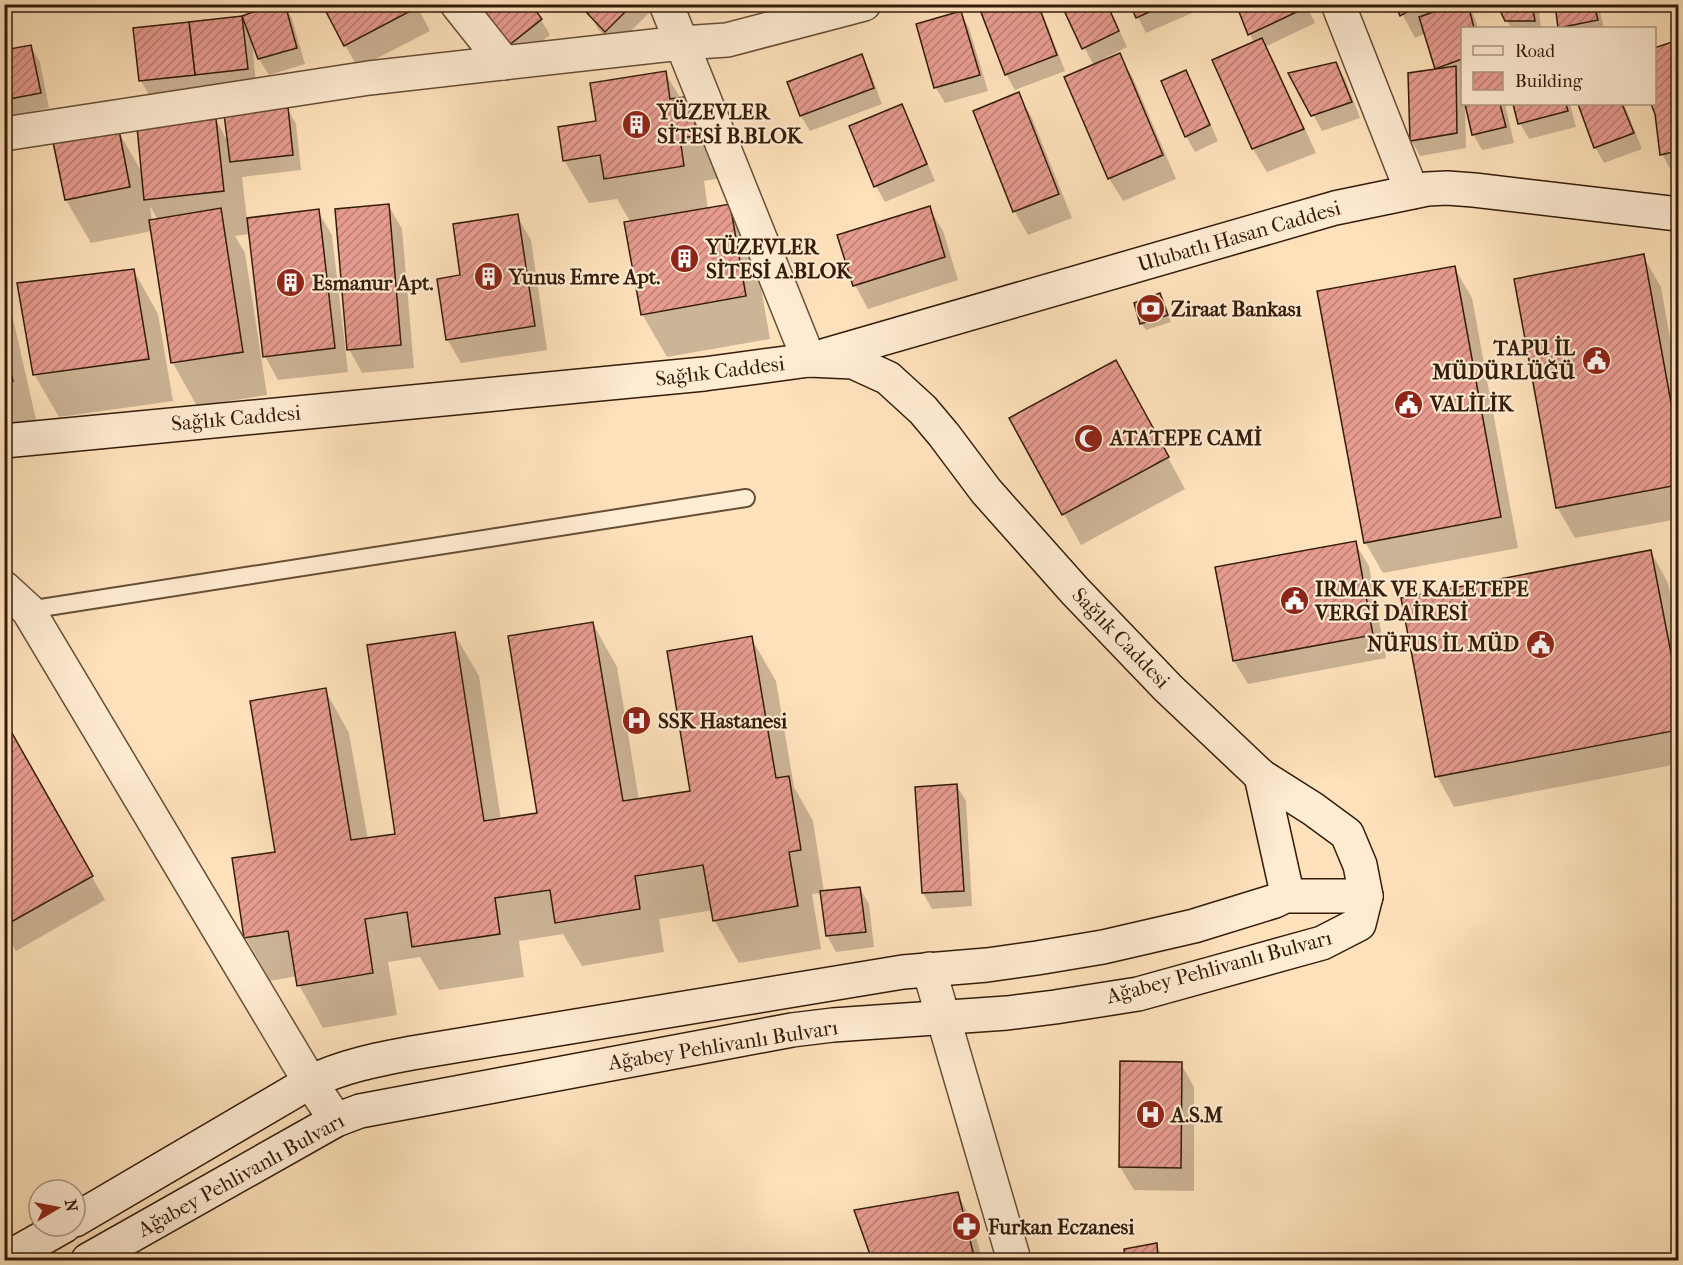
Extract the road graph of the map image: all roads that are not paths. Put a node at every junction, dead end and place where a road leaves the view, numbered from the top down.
1 (457, 4) edge
2 (666, 4) edge
3 (864, 4) edge
4 (1338, 4) edge
5 (681, 43) junction
6 (504, 63) junction
7 (4, 134) edge
8 (1412, 192) junction
9 (1678, 214) edge
10 (809, 360) junction
11 (4, 441) edge
12 (746, 498) dead end
13 (4, 588) edge
14 (28, 610) junction
15 (1261, 776) junction
16 (1285, 896) junction
17 (1366, 896) junction
18 (929, 969) junction
19 (942, 1017) junction
20 (310, 1082) junction
21 (336, 1120) junction
22 (87, 1213) edge
23 (43, 1238) edge
24 (4, 1260) edge
25 (88, 1260) edge
26 (1014, 1260) edge

1 - 6 street
2 - 5 street
3 - 5 street
4 - 8 street
5 - 6 street
5 - 10 street
6 - 7 street
8 - 9 street, Ulubatlı Hasan Caddesi
8 - 10 street, Ulubatlı Hasan Caddesi
10 - 11 street, Sağlık Caddesi
10 - 15 street, Sağlık Caddesi
12 - 14 lane
13 - 14 street
14 - 20 street
15 - 16 street
15 - 17 street, Sağlık Caddesi
16 - 17 street
16 - 18 street, Ağabey Pehlivanlı Bulvarı
17 - 19 street, Ağabey Pehlivanlı Bulvarı
18 - 19 street
18 - 20 street, Ağabey Pehlivanlı Bulvarı
19 - 21 street, Ağabey Pehlivanlı Bulvarı
19 - 26 street
20 - 21 street
20 - 22 street, Ağabey Pehlivanlı Bulvarı
21 - 25 street, Ağabey Pehlivanlı Bulvarı
23 - 24 street

